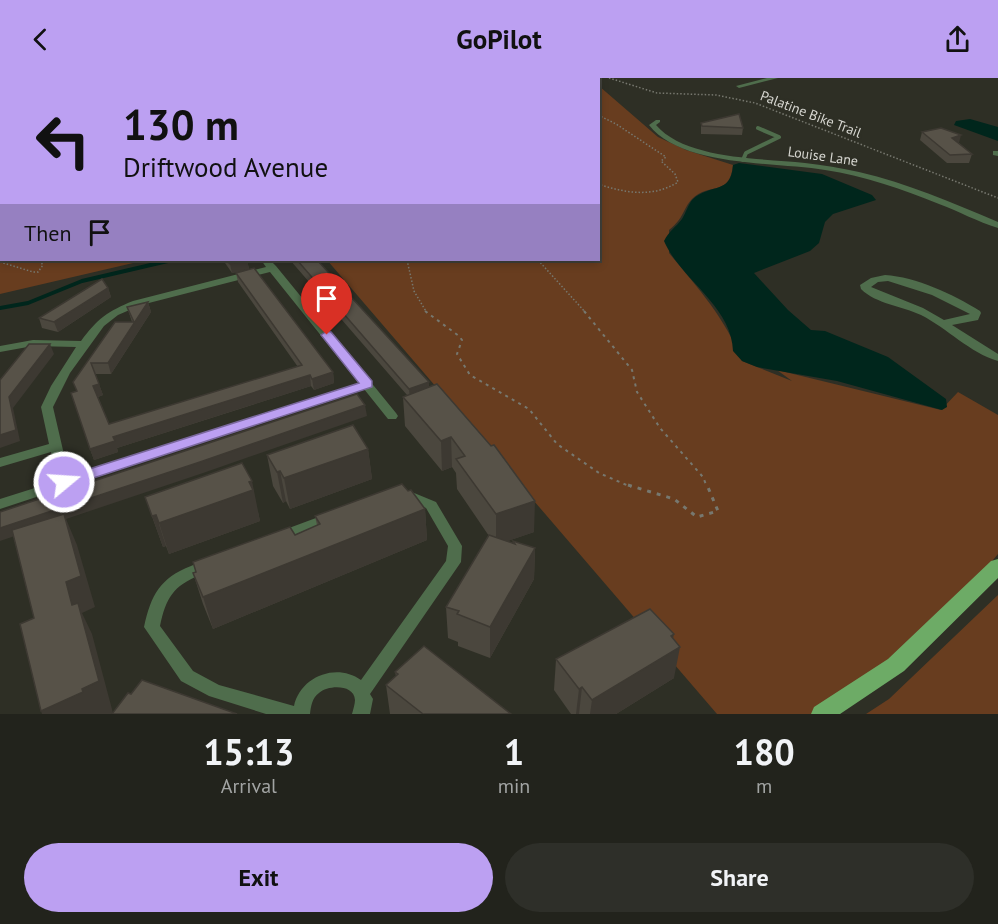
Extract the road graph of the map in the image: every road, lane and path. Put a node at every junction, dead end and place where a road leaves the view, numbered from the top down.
1 (609, 78) edge
2 (775, 78) edge
3 (764, 79) edge
4 (739, 86) dead end
5 (600, 116) edge
6 (658, 121) dead end
7 (758, 128) dead end
8 (744, 160) junction
9 (600, 185) edge
10 (998, 198) edge
11 (998, 225) edge
12 (40, 261) edge
13 (407, 261) edge
14 (539, 261) edge
15 (0, 262) edge
16 (269, 264) edge
17 (943, 322) junction
18 (84, 344) junction
19 (0, 349) edge
20 (998, 358) edge
21 (367, 384) junction
22 (392, 416) dead end
23 (55, 446) junction
24 (0, 463) edge
25 (64, 482) junction
26 (385, 496) edge
27 (0, 504) edge
28 (342, 513) edge
29 (266, 542) edge
30 (223, 559) edge
31 (998, 566) edge
32 (362, 692) junction
33 (293, 714) edge
34 (301, 714) edge
35 (361, 714) edge
36 (822, 714) edge

1 - 10 path, Palatine Bike Trail
2 - 3 street
3 - 4 street
5 - 9 path
6 - 8 street, Louise Lane
7 - 8 lane
8 - 11 street, Louise Lane
12 - 15 path
13 - 14 path
16 - 18 street
16 - 21 street
17 - 17 street
17 - 20 street
18 - 19 street
18 - 23 street
21 - 22 street
21 - 25 street
23 - 24 street
23 - 25 street
25 - 27 street
26 - 32 street
28 - 29 street
30 - 33 street
31 - 36 main road
32 - 34 street
32 - 35 street

